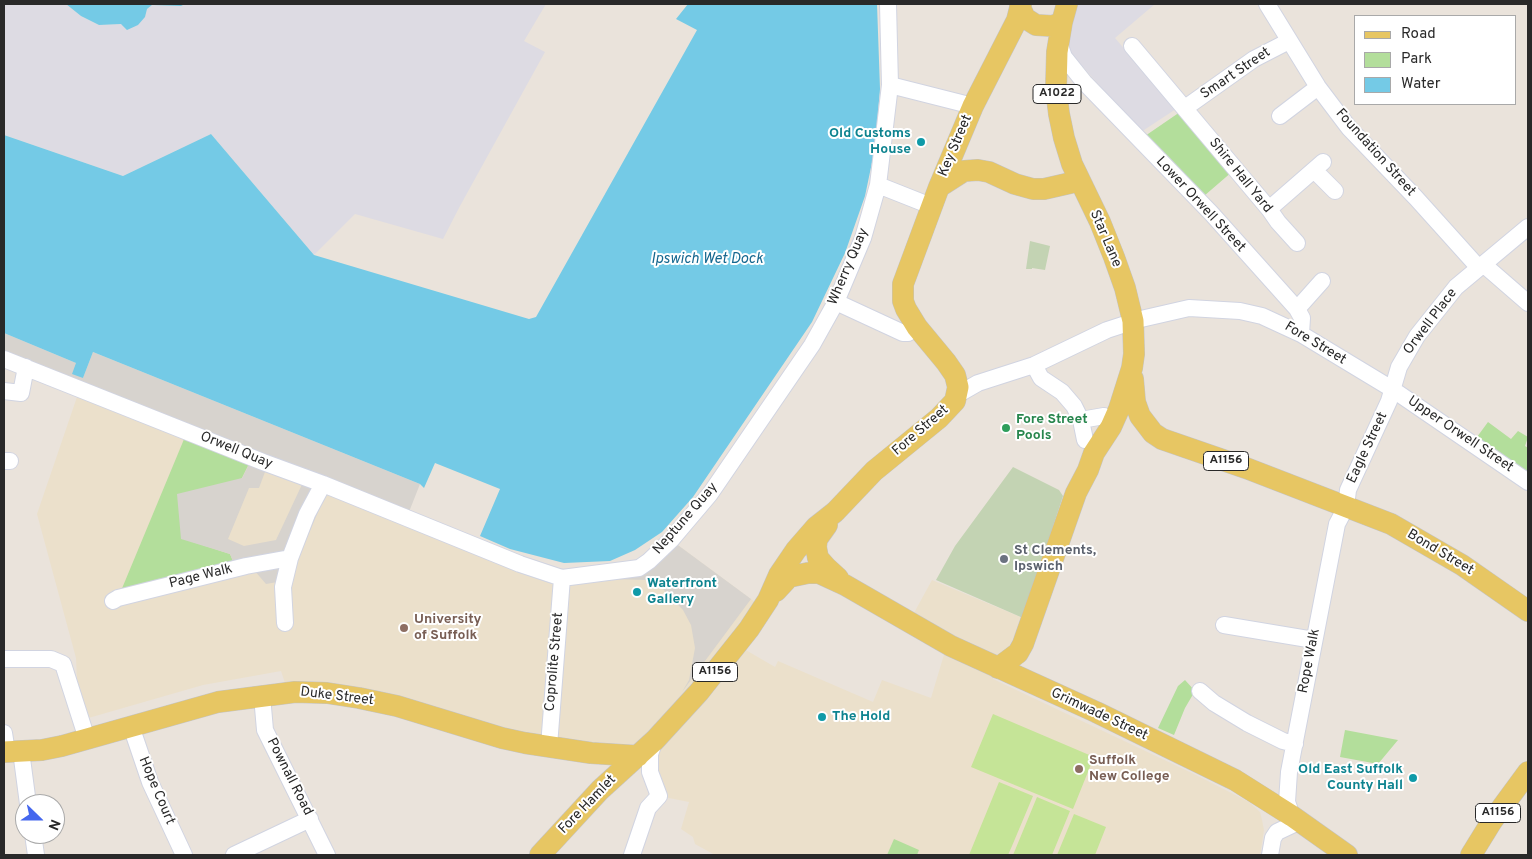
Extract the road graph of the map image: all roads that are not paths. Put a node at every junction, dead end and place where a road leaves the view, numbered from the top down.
1 (888, 4) edge
2 (1267, 4) edge
3 (1021, 5) edge
4 (1064, 13) edge
5 (1289, 41) junction
6 (1059, 44) junction
7 (1132, 46) dead end
8 (1084, 82) junction
9 (890, 84) junction
10 (1318, 87) junction
11 (1057, 94) junction
12 (973, 106) junction
13 (1185, 108) junction
14 (1280, 116) dead end
15 (1079, 181) junction
16 (878, 185) junction
17 (939, 187) junction
18 (1335, 191) dead end
19 (931, 206) junction
20 (1269, 210) junction
21 (1528, 227) edge
22 (1297, 242) dead end
23 (1481, 266) junction
24 (1322, 281) dead end
25 (836, 302) junction
26 (1528, 303) edge
27 (1296, 309) junction
28 (1133, 321) junction
29 (917, 327) junction
30 (1301, 334) junction
31 (812, 345) joint
32 (4, 359) edge
33 (1034, 365) junction
34 (26, 367) junction
35 (1133, 378) junction
36 (1392, 389) junction
37 (4, 391) edge
38 (957, 395) junction
39 (1104, 416) dead end
40 (1081, 420) junction
41 (1085, 440) dead end
42 (1528, 482) edge
43 (323, 484) junction
44 (1346, 507) junction
45 (835, 512) junction
46 (469, 542) joint
47 (290, 558) junction
48 (562, 578) junction
49 (845, 585) junction
50 (113, 600) dead end
51 (768, 600) junction
52 (1528, 610) edge
53 (285, 623) dead end
54 (1224, 625) dead end
55 (1314, 640) junction
56 (4, 659) edge
57 (998, 668) junction
58 (1200, 691) dead end
59 (262, 696) junction
60 (131, 726) junction
61 (87, 740) junction
62 (655, 740) junction
63 (549, 746) junction
64 (8, 748) edge
65 (1294, 751) junction
66 (638, 756) junction
67 (1528, 772) edge
68 (1520, 789) edge
69 (24, 794) edge
70 (310, 819) junction
71 (1298, 820) junction
72 (184, 855) edge
73 (234, 855) edge
74 (327, 855) edge
75 (540, 855) edge
76 (632, 855) edge
77 (1270, 855) edge
78 (1347, 855) edge
79 (1471, 855) edge

1 - 9 street, Wherry Quay
2 - 5 street, Foundation Street
3 - 4 main road, A1022
3 - 12 main road, Key Street / A1022
4 - 6 main road, Star Lane / A1022
5 - 10 street, Foundation Street
5 - 13 street, Smart Street
6 - 8 street, Lower Orwell Street
6 - 11 main road, Star Lane / A1022
7 - 13 street, Shire Hall Yard
8 - 11 street
8 - 27 street, Lower Orwell Street
9 - 12 street
9 - 16 street, Wherry Quay
10 - 14 street
10 - 23 street, Foundation Street
11 - 15 main road, Star Lane / A1022
12 - 17 main road, Key Street / A1022
13 - 20 street, Shire Hall Yard
15 - 17 main road
15 - 28 main road, Star Lane / A1156
16 - 19 street
16 - 25 street, Wherry Quay
17 - 19 main road, Key Street
18 - 20 street
19 - 29 main road, Key Street
20 - 22 street, Shire Hall Yard
21 - 23 street, Orwell Place
23 - 26 street, Foundation Street
23 - 36 street, Orwell Place
24 - 27 street
25 - 29 street
25 - 31 street, Wherry Quay
27 - 30 street, Lower Orwell Street
28 - 30 street, Fore Street
28 - 33 street, Fore Street
28 - 35 main road, Star Lane / A1156
29 - 38 main road
30 - 36 street, Fore Street
31 - 48 street, Neptune Quay
32 - 34 street, Orwell Quay
33 - 38 street, Fore Street
33 - 40 street
34 - 37 street
34 - 43 street, Orwell Quay
35 - 44 main road, A1156
35 - 57 main road, Star Lane / A1156
36 - 42 street, Upper Orwell Street
36 - 44 street, Eagle Street
38 - 45 main road, Fore Street / A1156
39 - 40 street
40 - 41 street
43 - 46 street, Orwell Quay
43 - 47 street
44 - 52 main road, Bond Street / A1156
44 - 55 street, Rope Walk
45 - 49 main road, Grimwade Street
45 - 51 main road, Fore Street / A1156
46 - 48 street, Neptune Quay
47 - 50 street, Page Walk
47 - 53 street
48 - 63 street, Coprolite Street
49 - 51 main road, Grimwade Street / A1156
49 - 57 main road, Grimwade Street / A1156
51 - 62 main road, Fore Street / A1156
54 - 55 street
55 - 65 street, Rope Walk
56 - 61 street
57 - 71 main road, Grimwade Street / A1156
58 - 65 street
59 - 60 main road, Duke Street
59 - 63 main road, Duke Street
59 - 70 street, Pownall Road
60 - 61 main road, Duke Street
60 - 72 street, Hope Court
61 - 64 main road, Duke Street
62 - 66 main road, Fore Street / A1156
62 - 76 street
63 - 66 main road, Duke Street
64 - 69 street
65 - 71 street, Rope Walk
66 - 75 main road, Fore Hamlet / A1156
67 - 68 main road, A1156
68 - 79 main road, A1156
70 - 73 street
70 - 74 street, Pownall Road
71 - 77 street
71 - 78 main road, Grimwade Street / A1156

